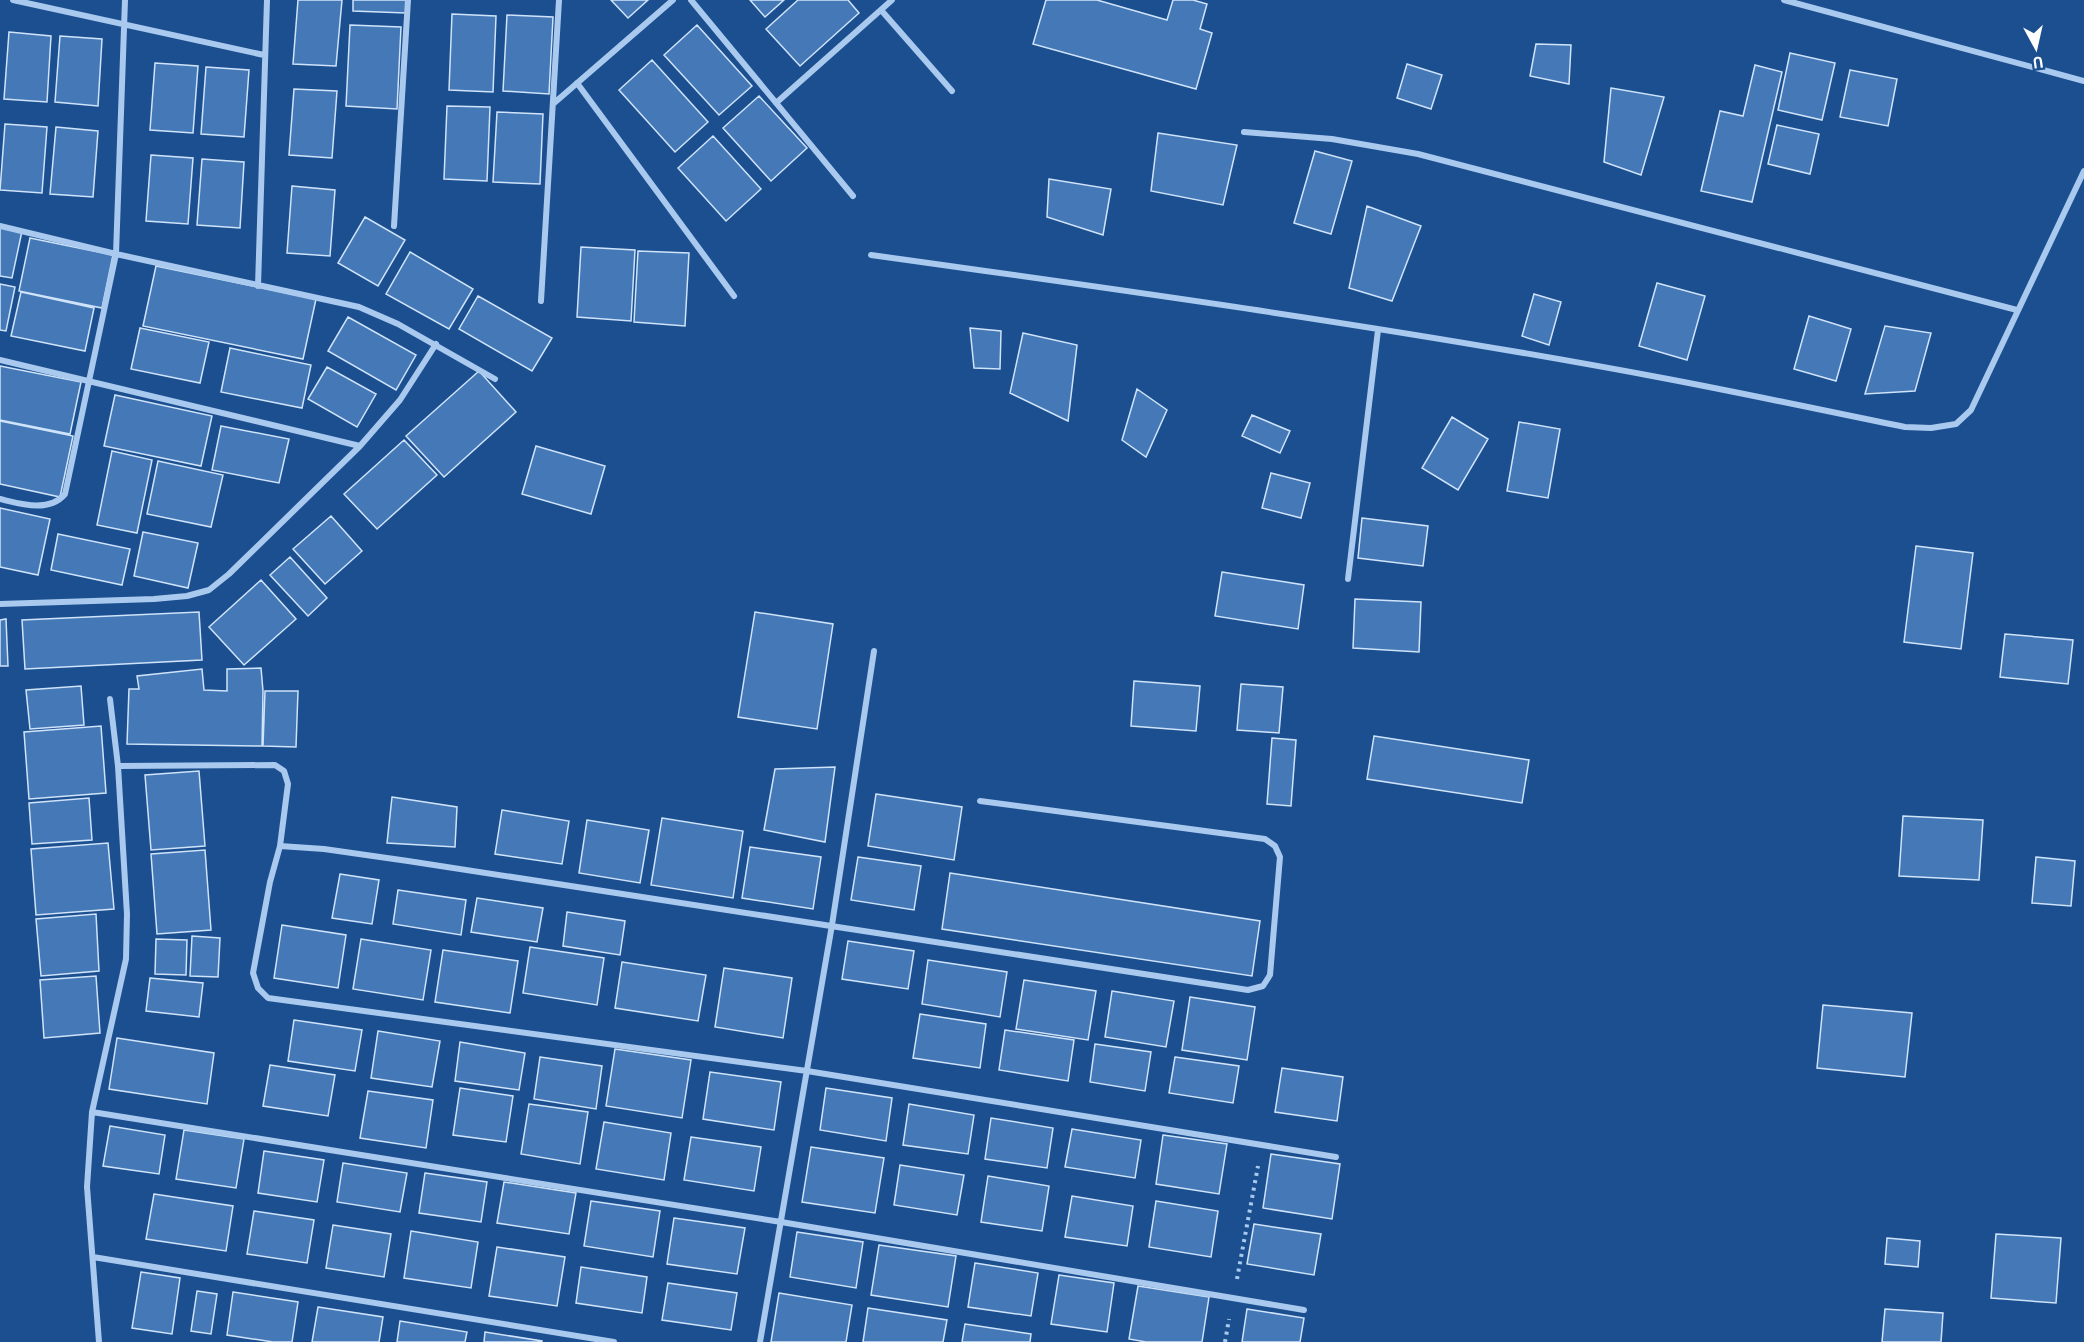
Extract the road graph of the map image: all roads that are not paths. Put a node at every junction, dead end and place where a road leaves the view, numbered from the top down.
1 (13, 0) edge
2 (125, 0) edge
3 (267, 0) edge
4 (408, 0) edge
5 (559, 0) edge
6 (673, 0) edge
7 (691, 0) edge
8 (892, 0) edge
9 (1784, 0) edge
10 (881, 10) junction
11 (124, 26) junction
12 (264, 55) junction
13 (2084, 81) edge
14 (577, 83) junction
15 (952, 91) dead end
16 (776, 103) junction
17 (553, 104) junction
18 (1244, 132) dead end
19 (2084, 171) edge
20 (854, 196) dead end
21 (0, 226) edge
22 (394, 226) dead end
23 (116, 255) junction
24 (871, 255) dead end
25 (258, 286) junction
26 (734, 296) dead end
27 (541, 301) dead end
28 (2017, 310) junction
29 (1378, 330) junction
30 (436, 344) junction
31 (0, 360) edge
32 (495, 379) dead end
33 (88, 381) junction
34 (360, 446) junction
35 (0, 499) edge
36 (1348, 579) dead end
37 (0, 604) edge
38 (874, 651) dead end
39 (110, 699) dead end
40 (118, 766) junction
41 (980, 801) dead end
42 (280, 846) junction
43 (832, 925) junction
44 (807, 1071) junction
45 (92, 1112) junction
46 (1336, 1157) dead end
47 (781, 1222) junction
48 (93, 1257) junction
49 (1304, 1310) dead end
50 (99, 1342) edge
51 (614, 1342) edge
52 (760, 1342) edge

1 - 11 street
2 - 11 street
3 - 12 street
4 - 22 street
5 - 17 street
6 - 14 street
7 - 16 street
8 - 10 street
9 - 13 street
10 - 15 street
10 - 16 street
11 - 12 street
11 - 23 street
12 - 25 street
14 - 17 street
14 - 26 street
16 - 20 street
17 - 27 street
18 - 28 street
19 - 28 street
21 - 23 street
23 - 25 street
23 - 33 street
24 - 29 street
25 - 30 street
28 - 29 street
29 - 36 street
30 - 32 street
30 - 34 street
31 - 33 street
33 - 34 street
33 - 35 street
34 - 37 street
38 - 43 street
39 - 40 street
40 - 42 street
40 - 45 street
41 - 43 street
42 - 43 street
42 - 44 street
43 - 44 street
44 - 46 street
44 - 47 street
45 - 47 street
45 - 48 street
47 - 49 street
47 - 52 street
48 - 50 street
48 - 51 street

